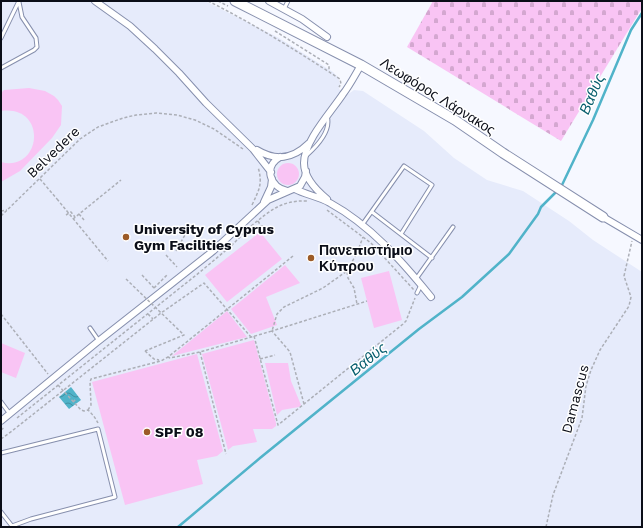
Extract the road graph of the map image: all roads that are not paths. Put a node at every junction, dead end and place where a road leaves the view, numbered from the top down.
1 (19, 1) edge
2 (95, 1) edge
3 (269, 1) edge
4 (233, 4) edge
5 (286, 4) edge
6 (327, 37) dead end
7 (1, 38) edge
8 (361, 65) junction
9 (1, 68) edge
10 (327, 116) junction
11 (314, 136) junction
12 (251, 146) junction
13 (284, 156) junction
14 (305, 156) junction
15 (305, 168) junction
16 (271, 176) junction
17 (295, 189) junction
18 (287, 191) junction
19 (332, 204) junction
20 (255, 210) junction
21 (372, 212) junction
22 (603, 217) joint
23 (362, 225) junction
24 (453, 227) dead end
25 (400, 234) junction
26 (642, 240) edge
27 (432, 258) junction
28 (416, 279) junction
29 (421, 285) junction
30 (417, 294) road end
31 (431, 297) dead end
32 (90, 328) dead end
33 (99, 341) junction
34 (1, 402) edge
35 (10, 414) junction
36 (3, 424) edge
37 (1, 453) edge
38 (1, 512) edge

1 - 7 lane
1 - 9 lane
2 - 12 street
3 - 5 street
4 - 8 main road, Λεωφόρος Λάρνακος
5 - 6 street
8 - 10 street
8 - 22 main road, Λεωφόρος Λάρνακος
10 - 11 street
10 - 14 lane
11 - 13 street
11 - 14 street
12 - 13 street
12 - 16 street
13 - 15 street
13 - 16 street
14 - 15 street
15 - 17 street
15 - 19 street
16 - 18 street
16 - 20 street
17 - 18 street
17 - 19 street
18 - 20 street
19 - 23 street
20 - 33 street
21 - 23 lane
21 - 25 lane
21 - 25 lane
22 - 26 street, Λεωφόρος Λάρνακος
23 - 28 street
24 - 27 lane
25 - 27 lane
27 - 28 lane
28 - 29 street
29 - 30 lane
29 - 31 street
32 - 33 lane
33 - 35 street
34 - 35 lane
35 - 36 street
37 - 38 lane

